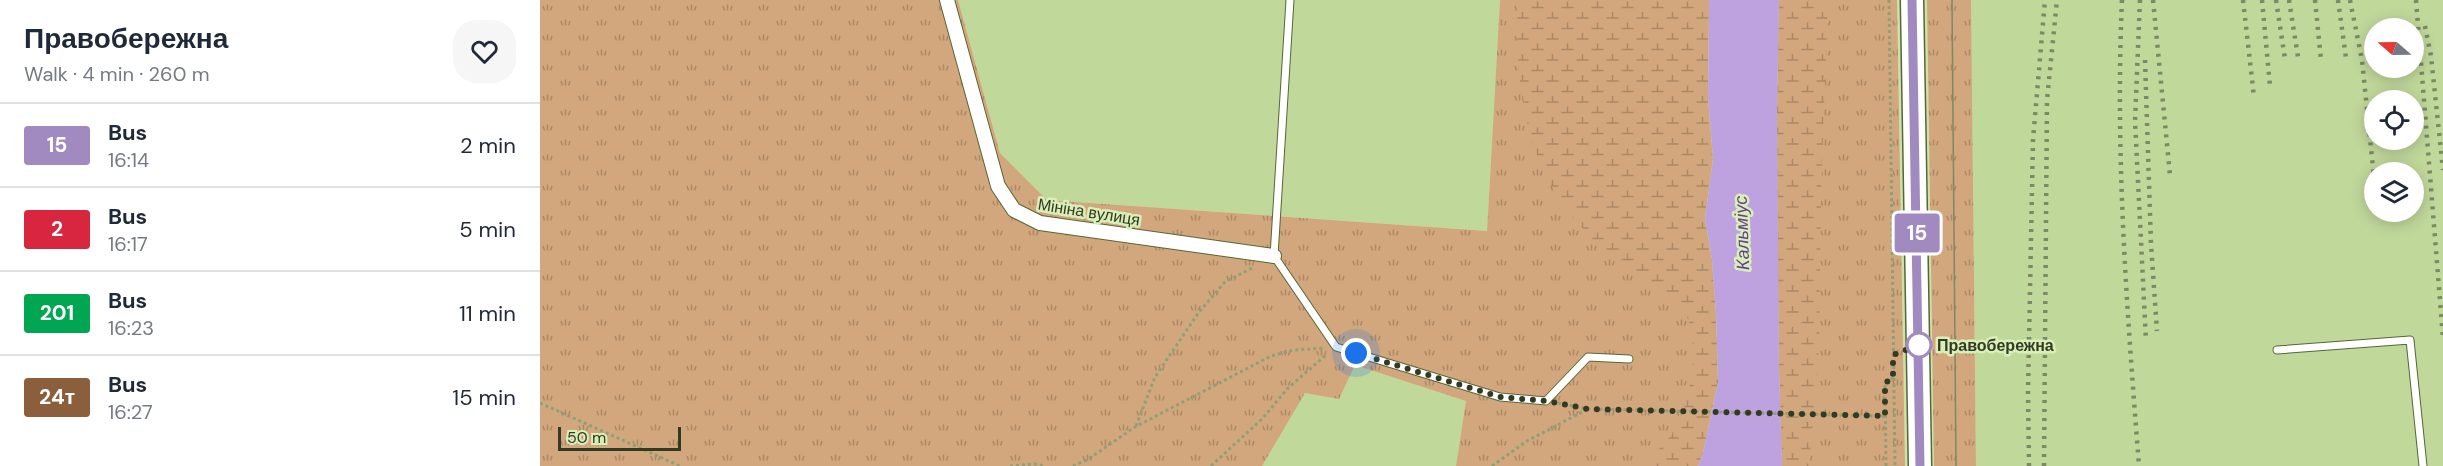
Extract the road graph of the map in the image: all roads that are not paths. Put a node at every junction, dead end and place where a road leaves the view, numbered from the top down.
1 (947, 0) edge
2 (1290, 0) edge
3 (1912, 0) edge
4 (1274, 256) junction
5 (2277, 350) dead end
6 (1629, 359) dead end
7 (1920, 466) edge
8 (2423, 466) edge

1 - 4 street, Мініна вулиця
2 - 4 lane
3 - 7 highway
4 - 6 lane
5 - 8 lane

